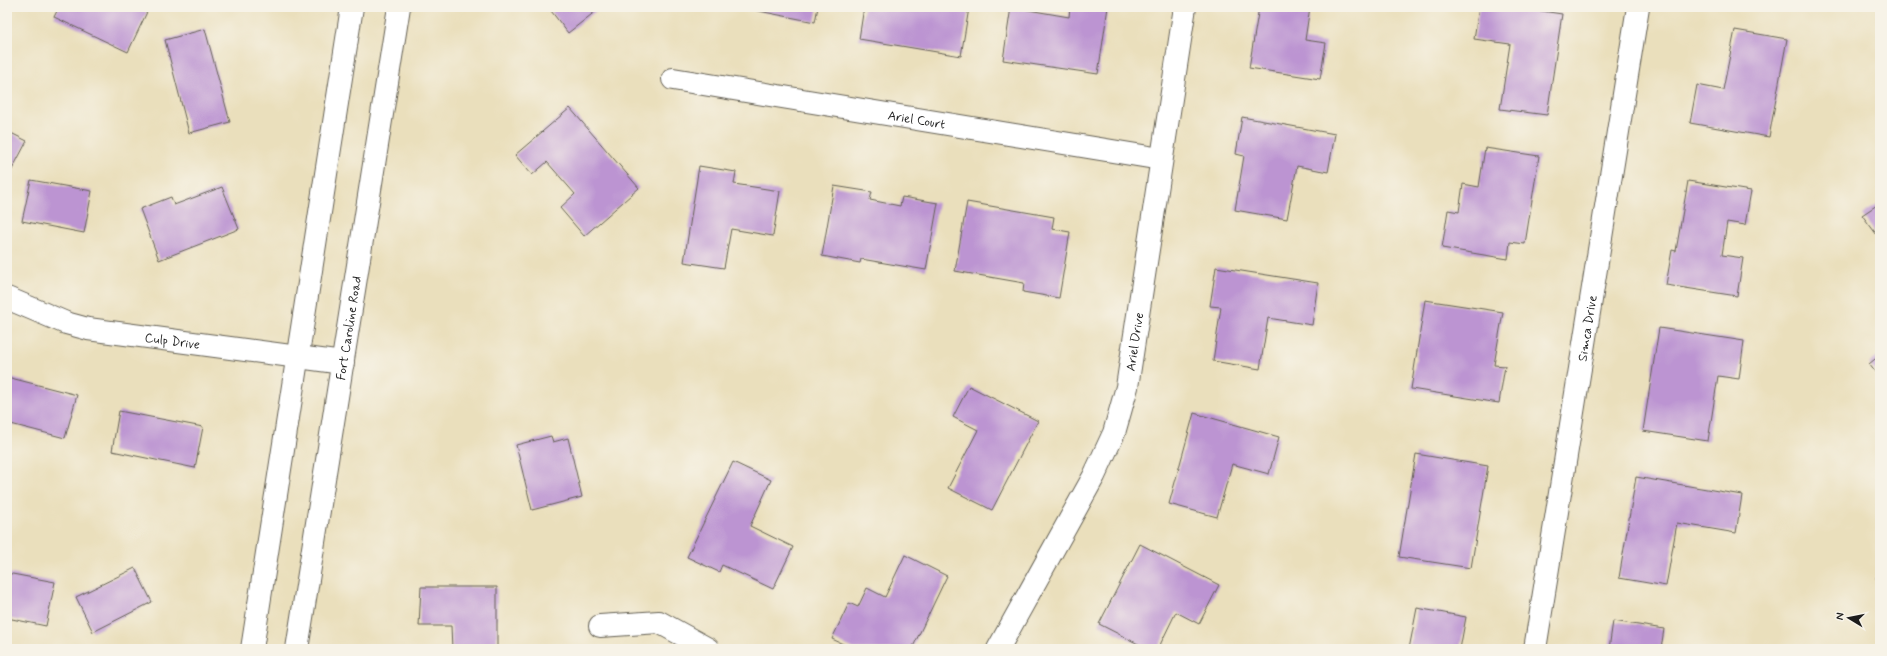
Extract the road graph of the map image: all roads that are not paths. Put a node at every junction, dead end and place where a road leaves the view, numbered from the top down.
1 (352, 7) edge
2 (399, 7) edge
3 (1185, 7) edge
4 (1638, 7) edge
5 (673, 79) dead end
6 (1161, 159) junction
7 (7, 298) edge
8 (298, 356) junction
9 (343, 363) junction
10 (600, 626) dead end
11 (252, 649) edge
12 (297, 649) edge
13 (708, 649) edge
14 (998, 649) edge
15 (1535, 649) edge

1 - 8 street
2 - 9 street, Fort Caroline Road
3 - 6 street, Ariel Drive
4 - 15 street, Simca Drive
5 - 6 street, Ariel Court
6 - 14 street, Ariel Drive
7 - 8 street, Culp Drive
8 - 9 street, Culp Drive
8 - 11 street
9 - 12 street, Fort Caroline Road
10 - 13 street

